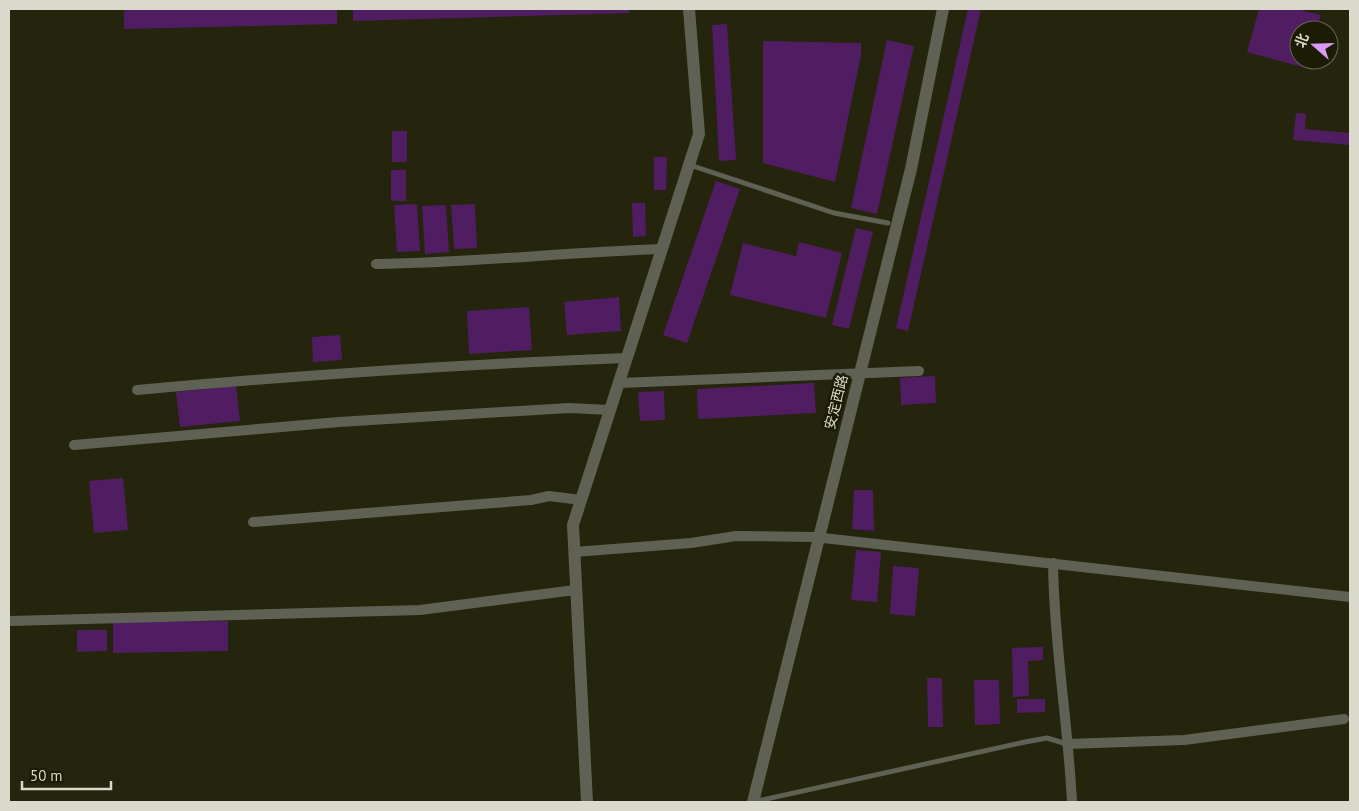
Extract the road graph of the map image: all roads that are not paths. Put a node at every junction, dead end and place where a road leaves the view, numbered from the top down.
1 (689, 9) edge
2 (934, 9) edge
3 (943, 9) edge
4 (689, 165) junction
5 (888, 224) junction
6 (662, 249) junction
7 (376, 264) dead end
8 (627, 358) junction
9 (920, 371) dead end
10 (854, 373) junction
11 (619, 383) junction
12 (137, 390) dead end
13 (610, 410) junction
14 (74, 445) dead end
15 (581, 500) junction
16 (253, 522) dead end
17 (814, 537) junction
18 (574, 552) junction
19 (1052, 563) junction
20 (575, 590) junction
21 (1350, 597) edge
22 (9, 621) edge
23 (1344, 719) dead end
24 (1067, 744) junction
25 (587, 802) edge
26 (744, 802) edge
27 (753, 802) edge
28 (1072, 802) edge

1 - 4 street
2 - 5 street, 安定西路
3 - 10 street, 安定西路
4 - 5 lane
4 - 6 street
5 - 10 street, 安定西路
6 - 7 street
6 - 8 street
8 - 11 street
8 - 12 street
9 - 10 street
10 - 11 street
10 - 17 street, 安定西路
11 - 13 street
13 - 14 street
13 - 15 street
15 - 16 street
15 - 18 street
17 - 18 street
17 - 19 street
17 - 26 street, 安定西路
17 - 27 street, 安定西路
18 - 20 street
19 - 21 street
19 - 24 street
20 - 22 street
20 - 25 street
23 - 24 street
24 - 27 lane
24 - 28 street

